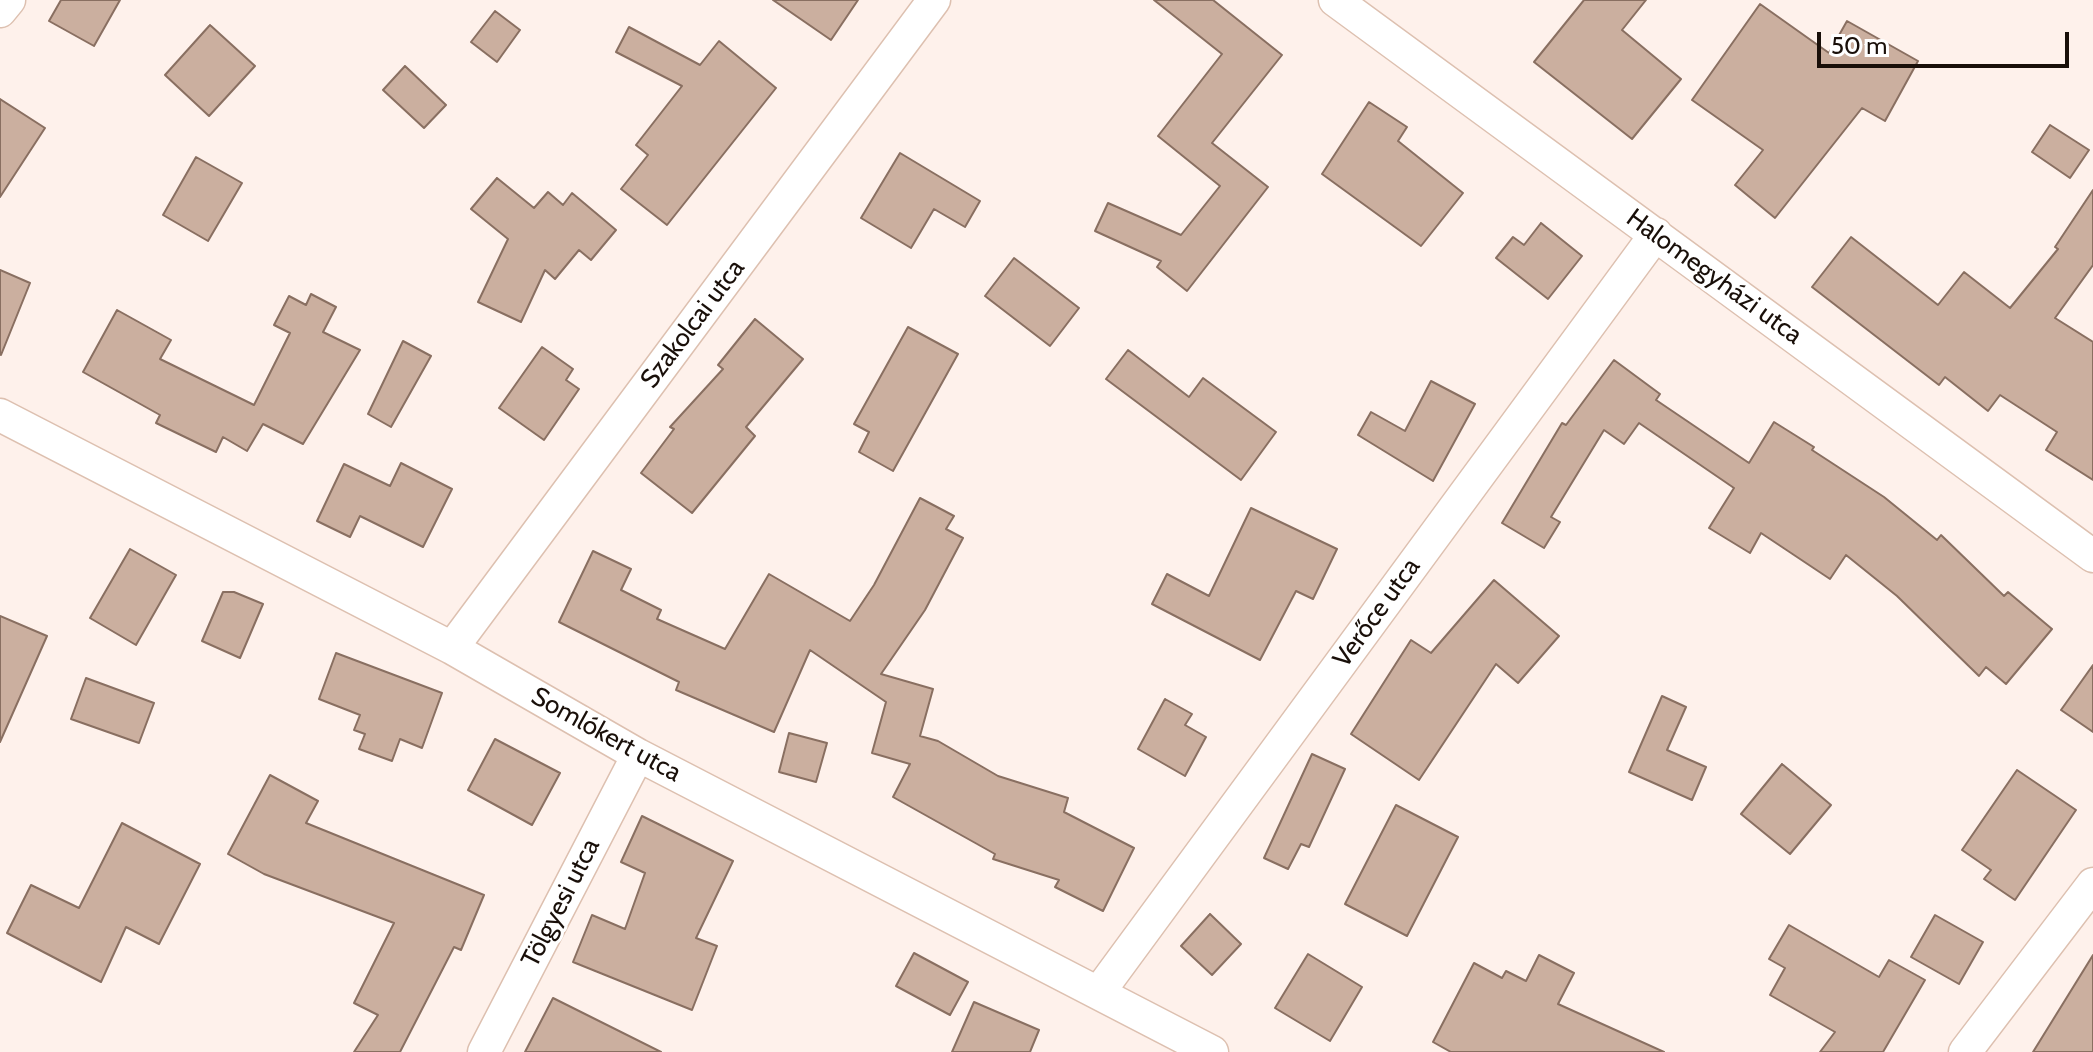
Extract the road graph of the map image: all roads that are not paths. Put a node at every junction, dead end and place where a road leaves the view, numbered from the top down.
1 (9, 0) edge
2 (934, 0) edge
3 (1335, 0) edge
4 (0, 11) edge
5 (1656, 234) junction
6 (0, 415) edge
7 (2093, 556) edge
8 (452, 648) junction
9 (638, 755) junction
10 (2093, 884) edge
11 (1099, 992) junction
12 (484, 1052) edge
13 (1212, 1052) edge
14 (1965, 1052) edge

1 - 4 street
2 - 8 street, Szakolcai utca
3 - 5 street, Halomegyházi utca
5 - 7 street, Halomegyházi utca
5 - 11 street, Verőce utca
6 - 8 street, Somlókert utca
8 - 9 street, Somlókert utca
9 - 11 street, Somlókert utca
9 - 12 street, Tölgyesi utca
10 - 14 street
11 - 13 street, Somlókert utca

